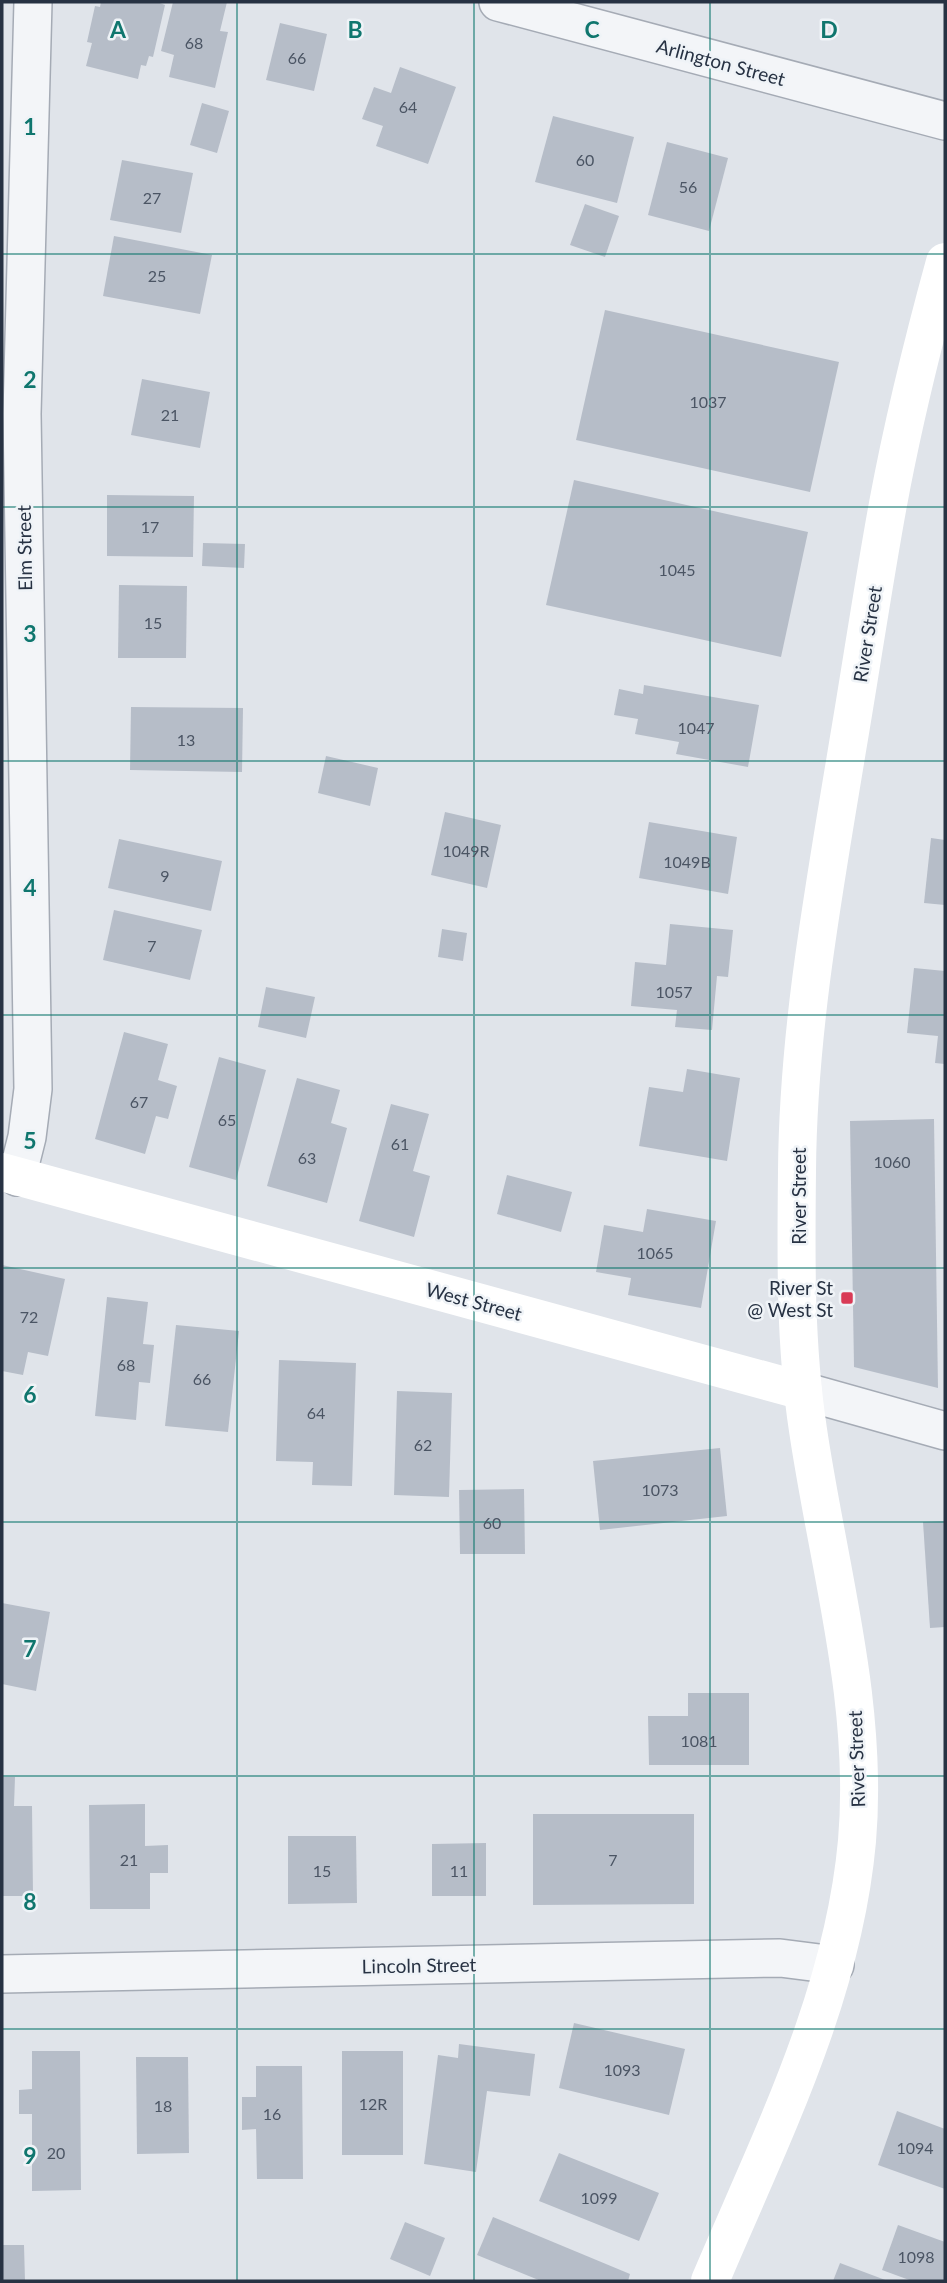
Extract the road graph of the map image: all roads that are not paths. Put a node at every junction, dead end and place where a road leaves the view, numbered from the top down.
1 (33, 2) edge
2 (498, 2) edge
3 (945, 121) edge
4 (945, 262) edge
5 (10, 1175) edge
6 (803, 1391) junction
7 (945, 1431) edge
8 (835, 1965) junction
9 (2, 1974) edge
10 (710, 2281) edge

1 - 5 street, Elm Street
2 - 3 street, Arlington Street
4 - 6 main road, River Street
5 - 6 main road, West Street
6 - 7 street, West Street
6 - 8 main road, River Street
8 - 9 street, Lincoln Street
8 - 10 main road, River Street

